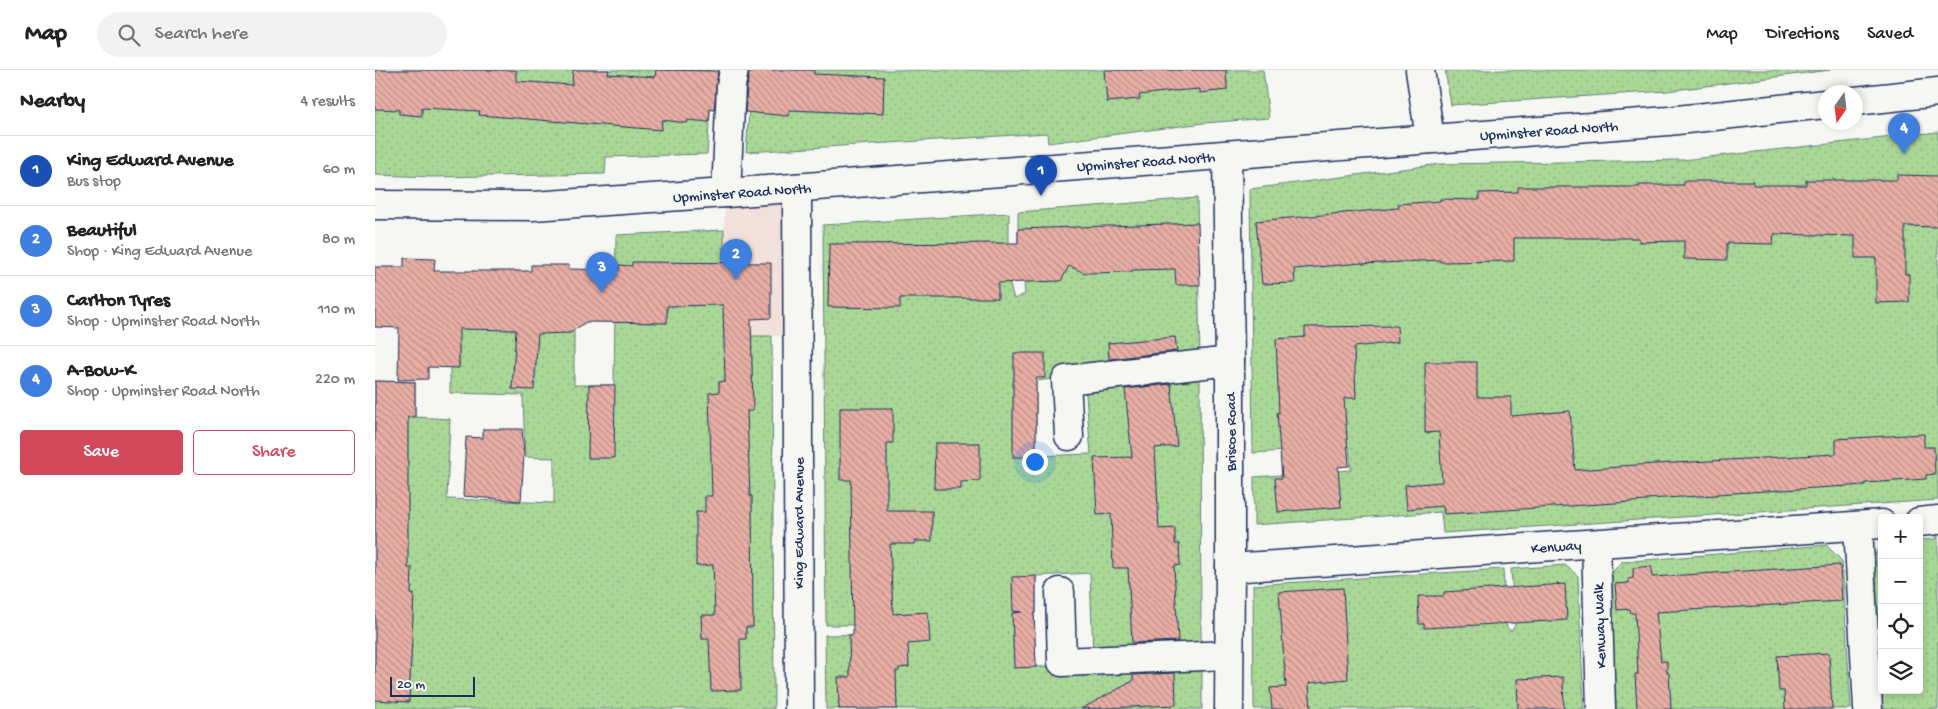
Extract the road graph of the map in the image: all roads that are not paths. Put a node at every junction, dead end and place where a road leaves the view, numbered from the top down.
1 (735, 70) edge
2 (1419, 70) edge
3 (1938, 92) edge
4 (1863, 100) edge
5 (1818, 105) edge
6 (1429, 139) junction
7 (1227, 155) junction
8 (797, 188) junction
9 (726, 193) junction
10 (375, 205) edge
11 (1230, 362) junction
12 (1069, 436) dead end
13 (1938, 520) edge
14 (1923, 522) edge
15 (1870, 525) edge
16 (1596, 544) junction
17 (1231, 568) junction
18 (1061, 592) dead end
19 (1228, 655) junction
20 (799, 709) edge
21 (1229, 709) edge
22 (1601, 709) edge
23 (1868, 709) edge

1 - 9 street
2 - 6 street
3 - 4 street
5 - 6 street, Upminster Road North
6 - 7 street, Upminster Road North
7 - 8 street, Upminster Road North
7 - 11 street, Briscoe Road
8 - 9 street, Upminster Road North
8 - 20 street, King Edward Avenue
9 - 10 street, Upminster Road North
11 - 12 street
11 - 17 street, Briscoe Road
13 - 14 street
15 - 16 street, Kenway
15 - 23 street
16 - 17 street, Kenway
16 - 22 street, Kenway Walk
17 - 19 street, Briscoe Road
18 - 19 street
19 - 21 street, Briscoe Road

